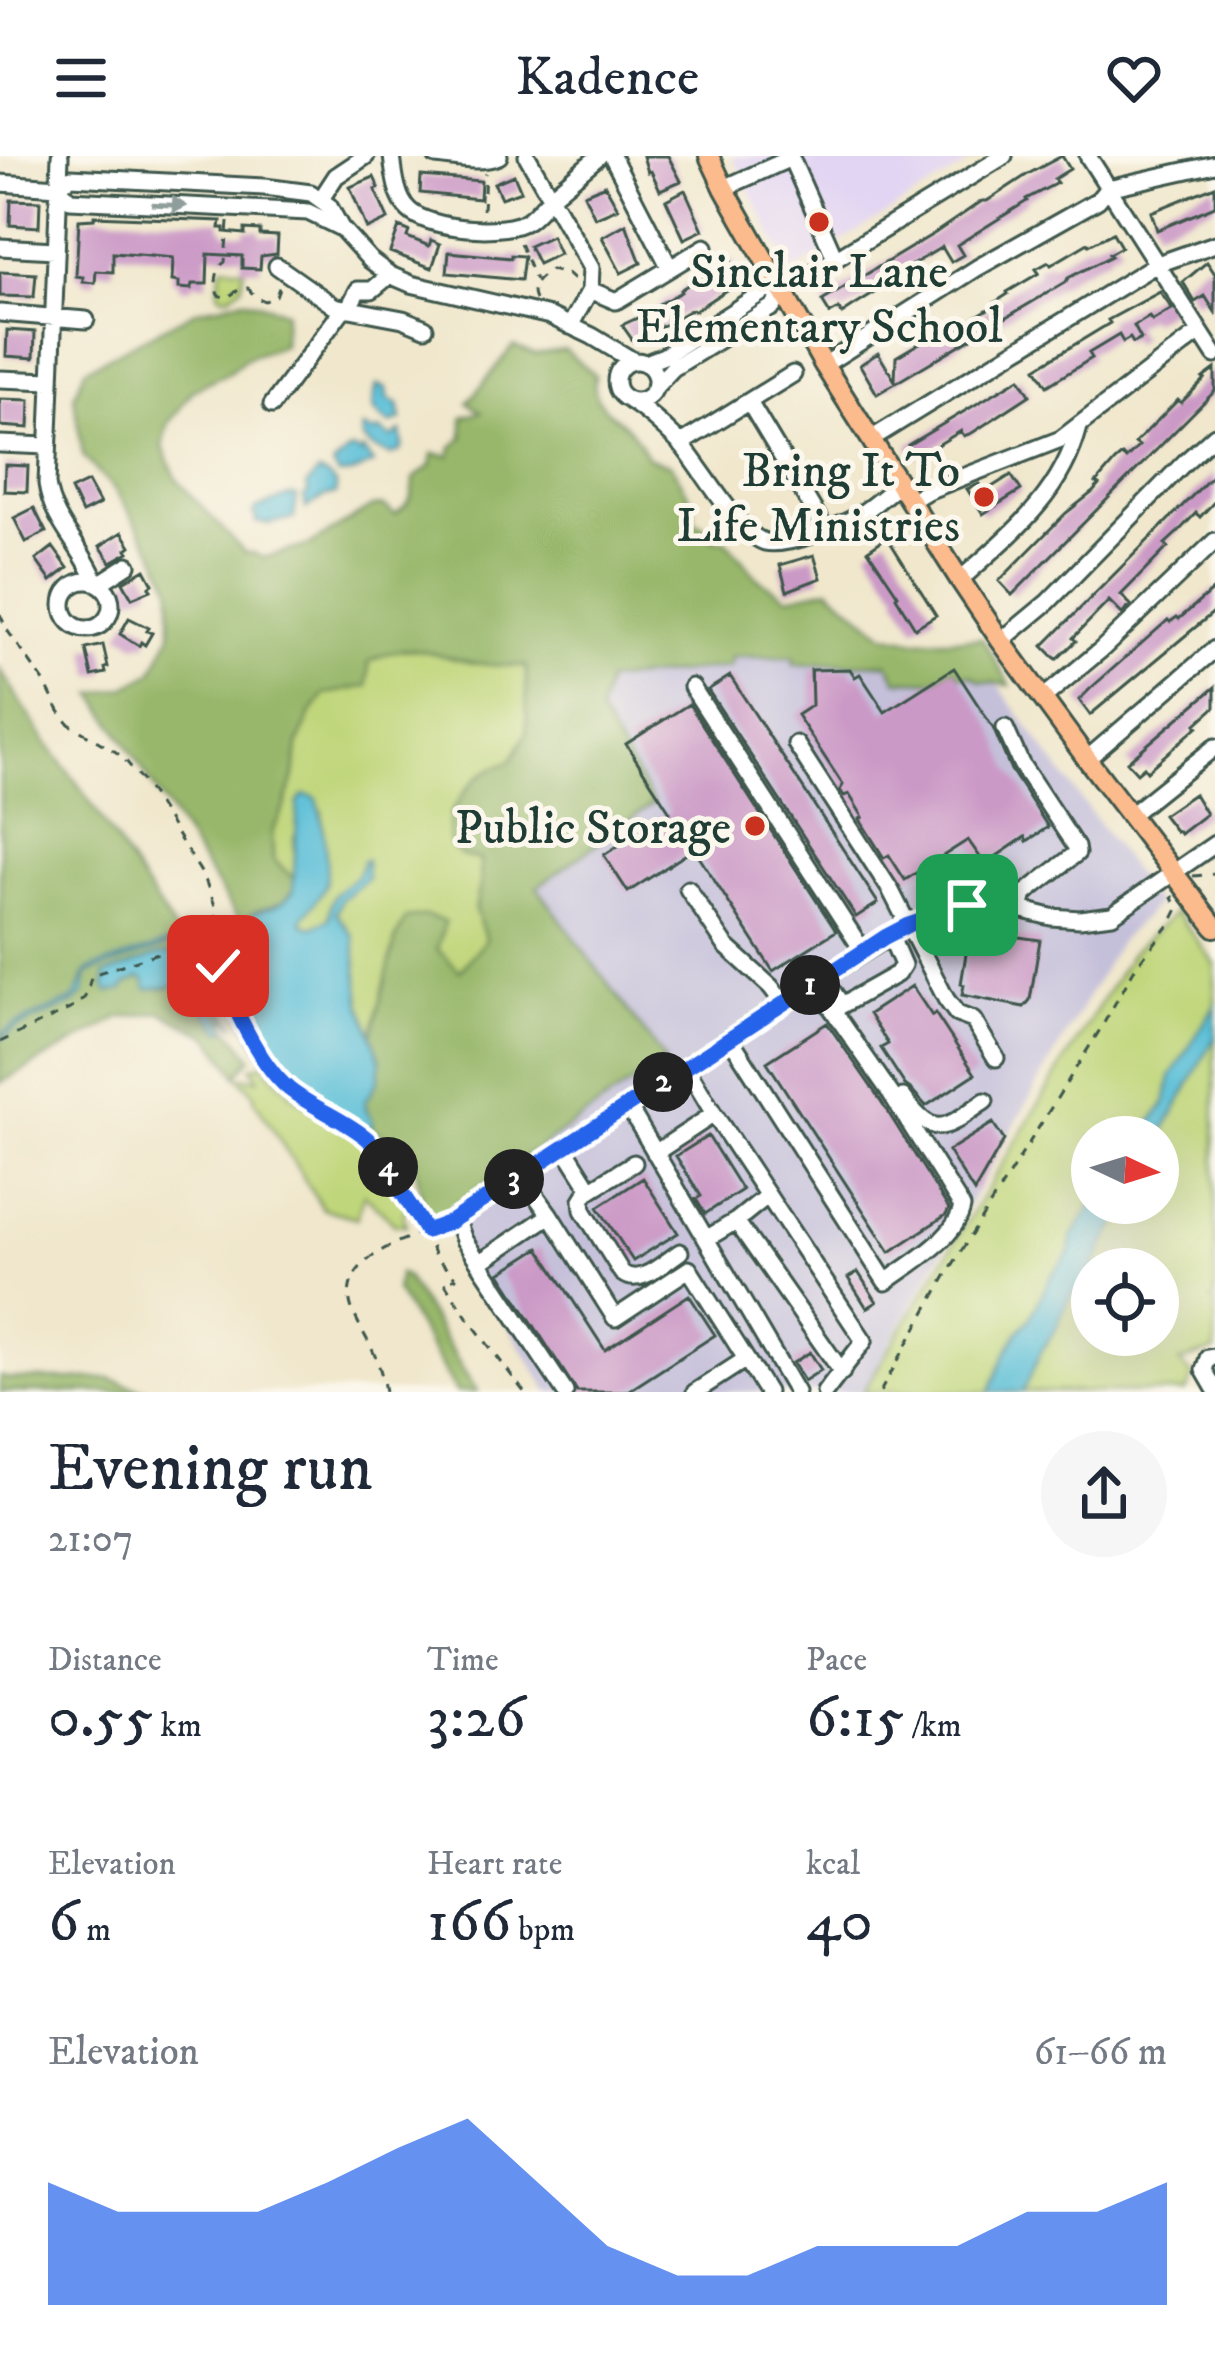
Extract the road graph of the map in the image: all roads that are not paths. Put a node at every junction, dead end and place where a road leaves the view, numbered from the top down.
1 (60, 156) edge
2 (366, 156) edge
3 (392, 156) edge
4 (436, 156) edge
5 (499, 156) edge
6 (527, 156) edge
7 (599, 156) edge
8 (612, 156) edge
9 (710, 156) edge
10 (1004, 156) edge
11 (1088, 156) edge
12 (1215, 164) edge
13 (0, 183) edge
14 (58, 187) junction
15 (724, 188) junction
16 (1108, 188) junction
17 (552, 196) junction
18 (321, 199) junction
19 (341, 228) junction
20 (1215, 244) edge
21 (0, 247) edge
22 (705, 247) dead end
23 (55, 250) junction
24 (835, 258) junction
25 (1155, 265) junction
26 (670, 268) junction
27 (282, 269) road end
28 (390, 275) junction
29 (584, 287) junction
30 (781, 292) junction
31 (346, 309) junction
32 (0, 313) edge
33 (52, 316) junction
34 (86, 320) dead end
35 (570, 326) junction
36 (425, 328) dead end
37 (1200, 332) junction
38 (1215, 355) edge
39 (639, 362) junction
40 (824, 365) junction
41 (794, 374) dead end
42 (0, 379) edge
43 (50, 381) junction
44 (615, 383) junction
45 (655, 387) junction
46 (630, 401) junction
47 (748, 402) junction
48 (272, 405) dead end
49 (1079, 427) junction
50 (1215, 435) edge
51 (871, 439) junction
52 (0, 444) edge
53 (680, 444) junction
54 (47, 446) junction
55 (905, 492) junction
56 (825, 529) junction
57 (1215, 541) edge
58 (128, 565) dead end
59 (960, 580) junction
60 (1000, 641) junction
61 (1215, 649) edge
62 (692, 687) dead end
63 (1043, 698) junction
64 (1005, 728) dead end
65 (796, 744) dead end
66 (1215, 747) edge
67 (1087, 759) junction
68 (1130, 815) junction
69 (1215, 844) edge
70 (1184, 878) junction
71 (688, 889) dead end
72 (1020, 909) junction
73 (908, 925) junction
74 (1215, 927) edge
75 (890, 935) junction
76 (863, 951) junction
77 (818, 980) junction
78 (783, 1003) junction
79 (842, 1005) junction
80 (730, 1038) junction
81 (996, 1058) dead end
82 (686, 1067) junction
83 (985, 1101) dead end
84 (628, 1106) junction
85 (714, 1114) junction
86 (564, 1147) junction
87 (655, 1153) junction
88 (634, 1163) dead end
89 (521, 1175) junction
90 (591, 1190) junction
91 (767, 1196) junction
92 (550, 1215) junction
93 (736, 1221) junction
94 (706, 1239) junction
95 (680, 1252) dead end
96 (479, 1263) junction
97 (1215, 1357) edge
98 (746, 1359) junction
99 (842, 1372) junction
100 (1215, 1389) edge
101 (566, 1392) edge
102 (695, 1392) edge
103 (767, 1392) edge
104 (796, 1392) edge
105 (826, 1392) edge

1 - 14 street
2 - 18 street
3 - 17 street
4 - 5 street
6 - 17 street
7 - 17 street
8 - 26 street
9 - 15 main road
10 - 24 street
11 - 16 street
12 - 16 street
13 - 14 street
14 - 18 street
14 -> 19 street
14 - 23 street
15 - 24 street
15 - 30 main road
16 - 25 street
16 - 40 street
17 - 29 street
18 - 19 street
19 - 28 street
20 - 25 street
21 - 23 street
22 - 26 street
23 - 33 street
24 - 30 street
25 - 37 street
25 - 51 street
26 - 29 street
27 - 31 street
28 - 31 street
28 - 35 street
29 - 35 street
30 - 39 street
30 - 40 main road
30 - 45 street
31 - 36 street
31 - 48 street
32 - 33 street
33 - 34 street
33 - 43 street
35 - 39 street
35 - 44 street
37 - 38 street
37 - 49 street
39 - 44 street
39 - 45 street
40 - 51 main road
41 - 47 street
42 - 43 street
43 - 54 street
44 - 46 street
45 - 46 street
45 - 53 street
46 - 53 street
47 - 53 street
47 - 56 street
49 - 55 street
49 - 59 street
50 - 60 street
51 - 55 main road
52 - 54 street
53 - 56 street
54 - 58 street
55 - 56 street
55 - 59 main road
57 - 63 street
59 - 60 main road
60 - 63 main road
61 - 67 street
62 - 76 street
63 - 67 main road
64 - 72 street
65 - 73 street
66 - 68 street
67 - 68 main road
68 - 70 main road
69 - 70 street
70 - 72 street
70 - 74 main road
71 - 78 street
72 - 73 street
73 - 75 street
73 - 81 street
75 - 76 street
75 - 79 street
76 - 77 street
77 - 78 street
77 - 79 street
77 - 80 street
78 - 80 street
79 - 83 street
80 - 82 street
82 - 84 street
82 - 85 street
84 - 86 street
84 - 87 street
85 - 87 street
85 - 91 street
86 - 89 street
86 - 90 street
87 - 94 street
88 - 90 street
89 - 92 street
89 - 96 street
90 - 95 street
91 - 93 street
91 - 99 street
92 - 96 street
92 - 98 street
93 - 94 street
93 - 99 street
94 - 104 street
96 - 101 street
97 - 100 street
98 - 102 street
98 - 103 street
99 - 105 street

